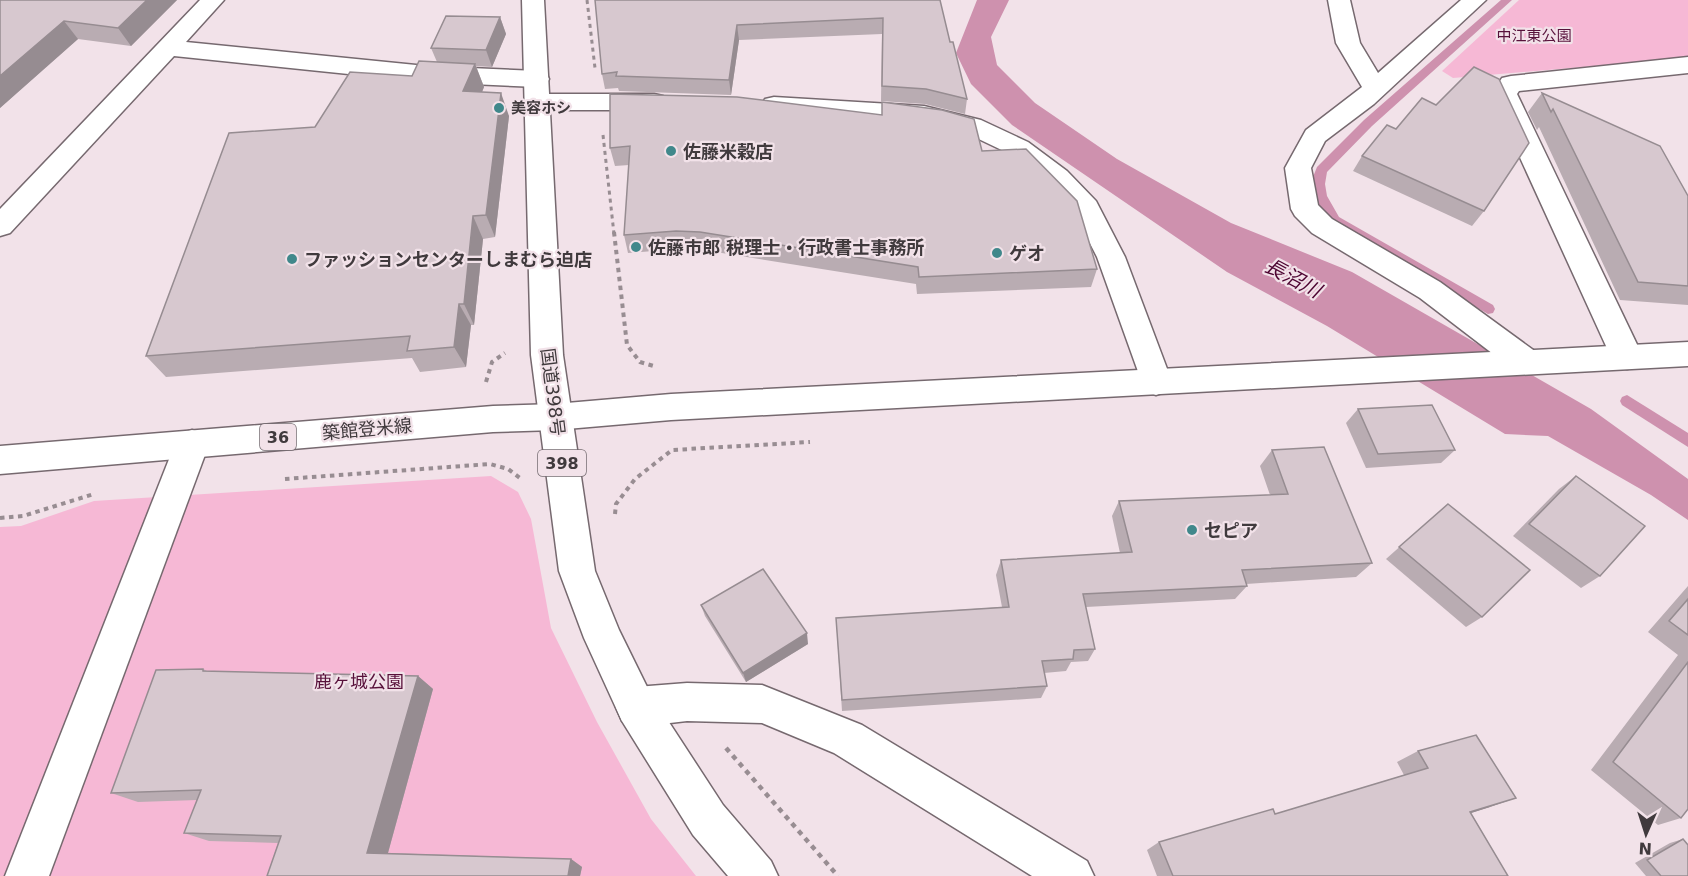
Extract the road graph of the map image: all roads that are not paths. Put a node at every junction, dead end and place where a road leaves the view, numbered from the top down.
1 (213, 0) edge
2 (532, 0) edge
3 (1339, 0) edge
4 (1475, 0) edge
5 (170, 48) junction
6 (1688, 65) edge
7 (1375, 89) junction
8 (537, 90) junction
9 (680, 102) edge
10 (749, 104) edge
11 (0, 225) edge
12 (1688, 354) edge
13 (1627, 357) junction
14 (1525, 361) junction
15 (1156, 382) junction
16 (555, 417) junction
17 (192, 444) junction
18 (0, 460) edge
19 (636, 707) junction
20 (27, 876) edge
21 (756, 876) edge
22 (1072, 876) edge

1 - 5 main road
2 - 8 main road, 国道398号 / 398
3 - 7 main road
4 - 7 main road
5 - 8 main road
5 - 11 main road
6 - 13 main road
7 - 14 main road
8 - 9 main road
8 - 16 main road, 国道398号 / 398
10 - 15 main road
12 - 13 main road, 築館登米線
13 - 14 main road, 築館登米線
14 - 15 main road, 築館登米線
15 - 16 main road, 築館登米線
16 - 17 main road, 築館登米線 / 36
16 - 19 main road, 国道398号 / 398
17 - 18 main road, 築館登米線 / 36
17 - 20 main road
19 - 21 main road, 国道398号 / 398
19 - 22 main road

